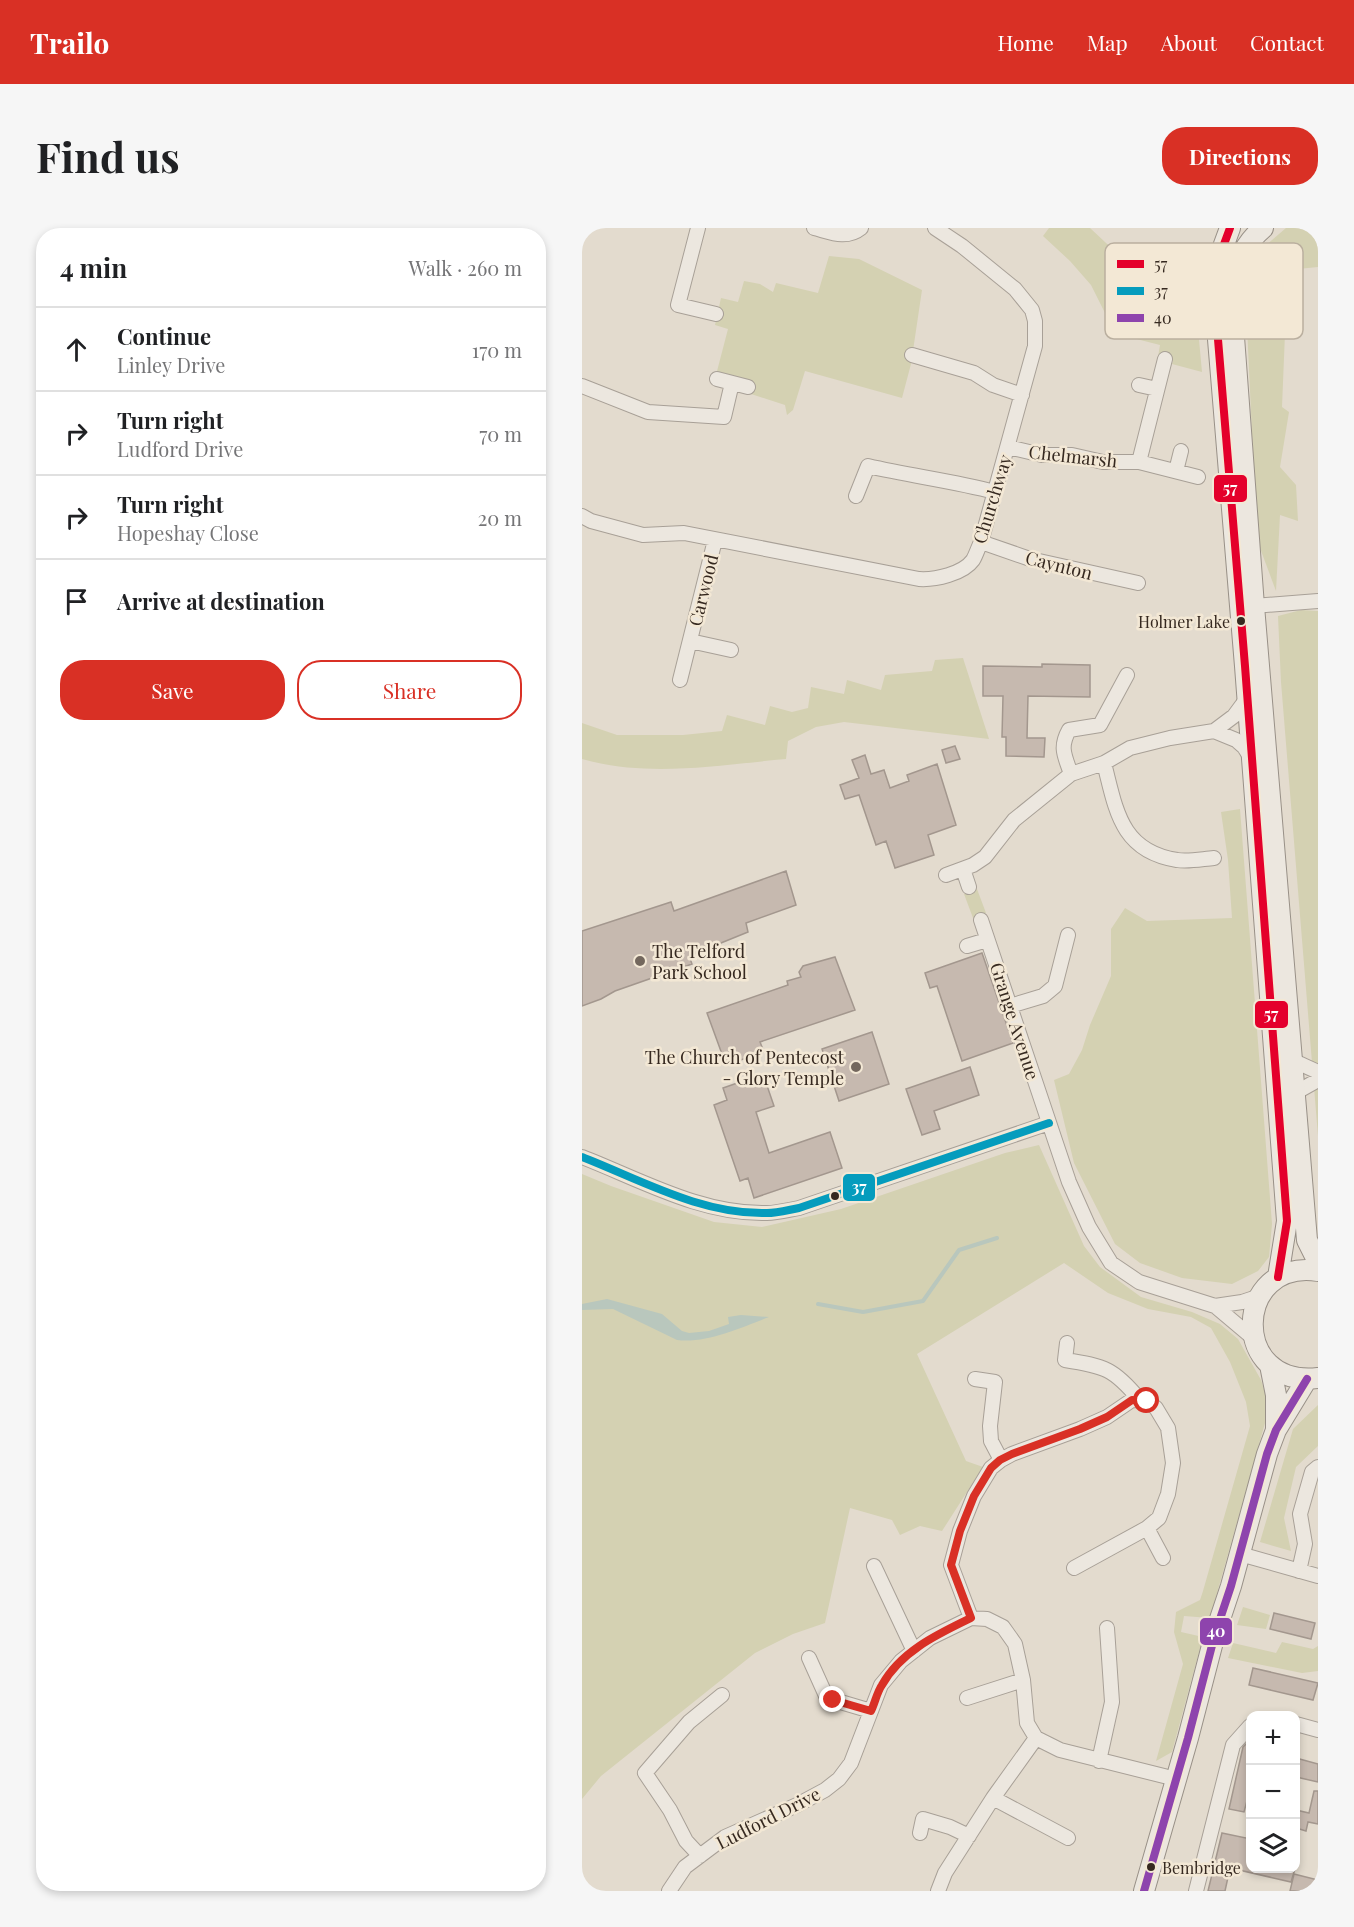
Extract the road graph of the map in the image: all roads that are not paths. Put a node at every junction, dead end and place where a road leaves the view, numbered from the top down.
1 (698, 228) edge
2 (814, 228) edge
3 (861, 228) edge
4 (935, 228) edge
5 (1230, 228) edge
6 (1263, 228) edge
7 (1224, 243) edge
8 (1248, 243) edge
9 (716, 314) dead end
10 (1218, 339) edge
11 (1233, 339) edge
12 (912, 355) dead end
13 (1165, 359) dead end
14 (717, 379) dead end
15 (732, 383) junction
16 (1139, 385) dead end
17 (582, 386) edge
18 (748, 387) dead end
19 (1157, 389) junction
20 (1022, 395) junction
21 (1008, 447) junction
22 (1181, 451) dead end
23 (1139, 462) junction
24 (1176, 471) junction
25 (1198, 477) dead end
26 (995, 492) junction
27 (856, 496) dead end
28 (582, 516) edge
29 (715, 540) junction
30 (981, 542) junction
31 (1138, 583) dead end
32 (1318, 601) edge
33 (1254, 606) junction
34 (690, 641) junction
35 (731, 650) dead end
36 (1127, 675) dead end
37 (680, 680) dead end
38 (1248, 697) junction
39 (1215, 731) junction
40 (1253, 761) junction
41 (1104, 763) junction
42 (1071, 774) junction
43 (1214, 858) dead end
44 (963, 869) junction
45 (946, 875) dead end
46 (969, 887) dead end
47 (981, 920) dead end
48 (1068, 935) dead end
49 (987, 939) junction
50 (967, 946) dead end
51 (1010, 1006) junction
52 (1292, 1060) junction
53 (1318, 1072) edge
54 (1318, 1080) edge
55 (1295, 1093) junction
56 (1049, 1123) junction
57 (582, 1157) edge
58 (1318, 1262) edge
59 (1318, 1271) edge
60 (1278, 1277) junction
61 (1260, 1296) junction
62 (1215, 1306) junction
63 (1253, 1338) junction
64 (1067, 1343) dead end
65 (1270, 1365) junction
66 (975, 1379) dead end
67 (1312, 1379) edge
68 (1139, 1400) junction
69 (1276, 1430) junction
70 (1000, 1460) junction
71 (1318, 1467) edge
72 (1147, 1528) junction
73 (1240, 1554) junction
74 (1163, 1558) dead end
75 (874, 1566) dead end
76 (1074, 1568) dead end
77 (1299, 1571) junction
78 (1318, 1576) edge
79 (971, 1618) junction
80 (1107, 1628) dead end
81 (914, 1651) junction
82 (809, 1658) dead end
83 (1023, 1680) junction
84 (722, 1695) dead end
85 (967, 1698) dead end
86 (871, 1711) junction
87 (1300, 1725) edge
88 (1318, 1730) edge
89 (1246, 1731) edge
90 (1036, 1738) junction
91 (1099, 1761) junction
92 (1176, 1779) junction
93 (993, 1798) junction
94 (920, 1833) dead end
95 (969, 1836) junction
96 (1068, 1838) dead end
97 (700, 1856) junction
98 (676, 1889) edge
99 (938, 1891) edge
100 (1144, 1891) edge
101 (1196, 1891) edge

1 - 9 street
2 - 3 street
4 - 20 street, Churchway
5 - 7 street
6 - 8 street
10 - 38 street
11 - 33 street
12 - 20 street
13 - 19 street, Chelmarsh
14 - 15 street
15 - 17 street
15 - 18 street
16 - 19 street
19 - 23 street, Chelmarsh
20 - 21 street, Churchway
21 - 23 street, Chelmarsh
21 - 26 street, Churchway
22 - 24 street
23 - 24 street, Chelmarsh
24 - 25 street, Chelmarsh
26 - 27 street
26 - 30 street, Churchway
28 - 29 street, Churchway
29 - 30 street, Churchway
29 - 34 street, Carwood
30 - 31 street, Caynton
32 - 33 street
33 - 52 street
34 - 35 street, Carwood
34 - 37 street, Carwood
36 - 42 street
38 - 39 street
38 - 40 street
39 - 40 street
39 - 41 street
40 - 60 street
41 - 42 street
41 - 43 street
42 - 44 street
44 - 45 street
44 - 46 street
47 - 49 street, Grange Avenue
48 - 51 street
49 - 50 street
49 - 51 street, Grange Avenue
51 - 56 street, Grange Avenue
52 - 53 street
52 - 55 street
54 - 55 street
55 - 58 street
56 - 57 street
56 - 62 street, Grange Avenue
59 - 60 street
60 - 61 street
61 - 62 street, Grange Avenue
61 - 63 street
62 - 63 street, Grange Avenue
63 - 65 street
64 - 68 street
65 - 67 street
65 - 69 street
66 - 70 street
67 - 69 street
68 - 70 street
68 - 72 street
69 - 73 street
70 - 79 street
71 - 77 street
72 - 74 street
72 - 76 street
73 - 77 street
73 - 92 street
75 - 81 street
77 - 78 street
79 - 81 street, Ludford Drive
79 - 83 street
80 - 91 street
81 - 86 street, Ludford Drive
82 - 86 street
83 - 85 street
83 - 90 street
84 - 97 street
86 - 97 street, Ludford Drive
87 - 88 street
89 - 101 street
90 - 91 street
90 - 93 street
91 - 92 street
92 - 100 street
93 - 95 street
93 - 96 street
94 - 95 street
95 - 99 street
97 - 98 street, Ludford Drive

